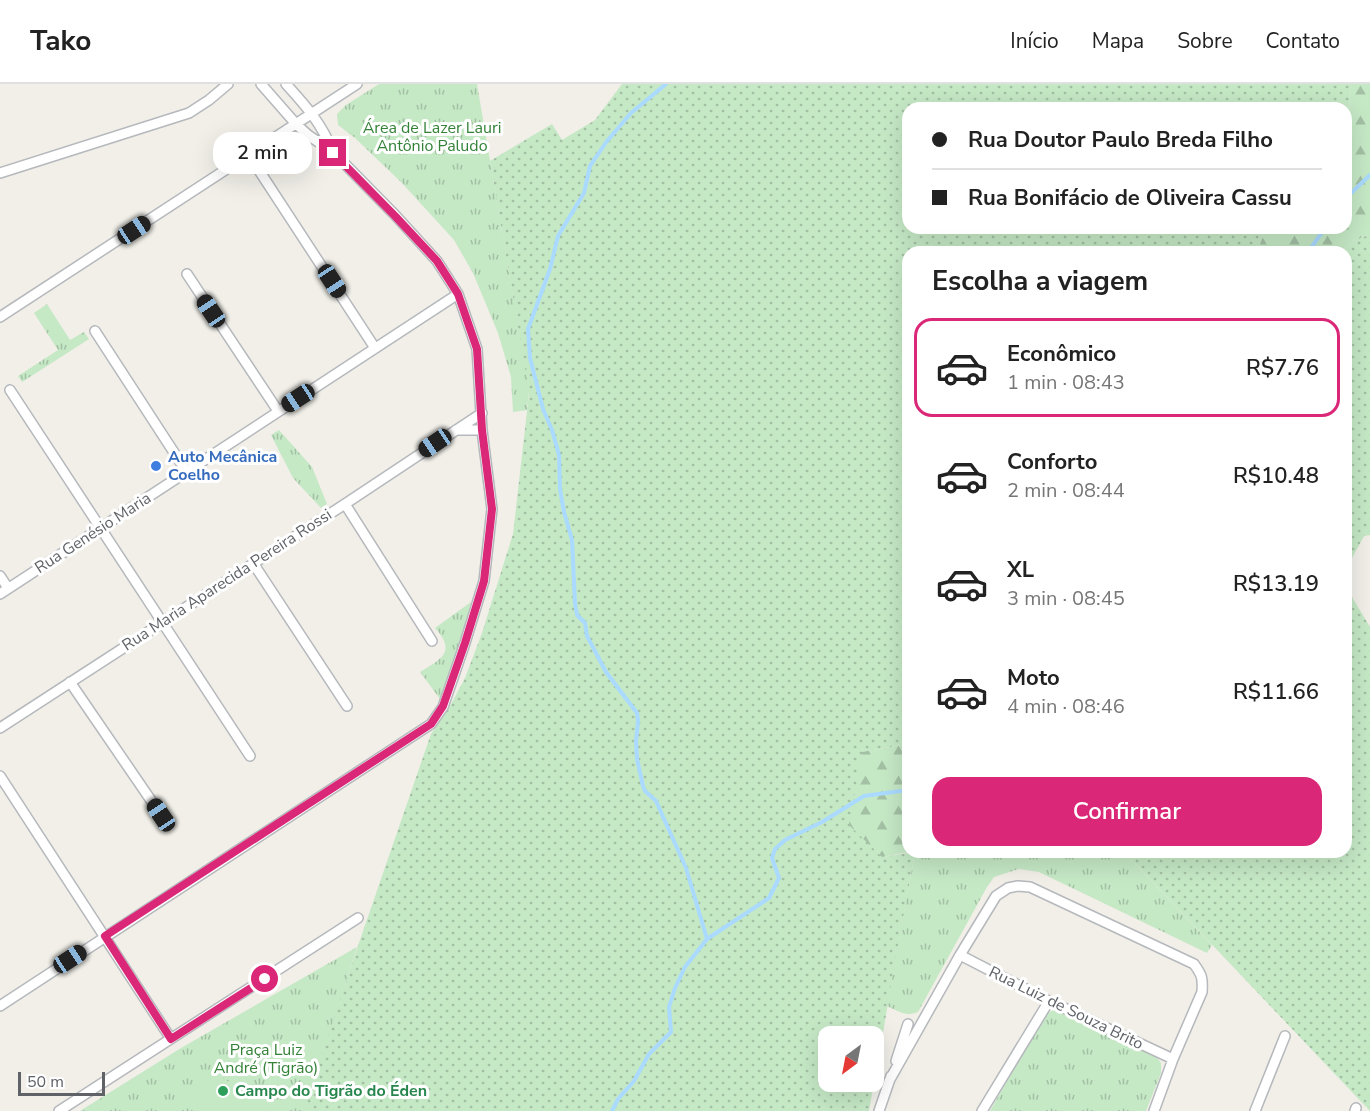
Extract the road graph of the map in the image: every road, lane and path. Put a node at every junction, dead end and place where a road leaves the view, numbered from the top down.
1 (261, 84) edge
2 (286, 84) edge
3 (357, 84) edge
4 (225, 86) edge
5 (312, 113) junction
6 (296, 124) junction
7 (333, 153) junction
8 (249, 155) junction
9 (0, 173) edge
10 (187, 274) dead end
11 (458, 294) junction
12 (0, 317) edge
13 (95, 331) dead end
14 (375, 348) junction
15 (10, 390) dead end
16 (278, 411) junction
17 (482, 413) junction
18 (453, 430) junction
19 (482, 430) junction
20 (186, 471) junction
21 (345, 504) junction
22 (100, 528) junction
23 (253, 563) junction
24 (0, 576) edge
25 (4, 591) edge
26 (162, 622) junction
27 (432, 641) dead end
28 (70, 682) junction
29 (347, 706) dead end
30 (0, 728) edge
31 (250, 756) dead end
32 (0, 776) edge
33 (161, 815) dead end
34 (358, 918) dead end
35 (105, 936) junction
36 (960, 955) junction
37 (1049, 1001) junction
38 (0, 1006) edge
39 (908, 1024) dead end
40 (1285, 1036) dead end
41 (171, 1039) junction
42 (1173, 1059) junction
43 (889, 1081) junction
44 (59, 1111) edge
45 (879, 1111) edge
46 (982, 1111) edge
47 (1154, 1111) edge
48 (1255, 1111) edge

1 - 6 street
2 - 5 street
3 - 5 street
4 - 9 street
5 - 6 street
5 - 7 street
6 - 7 street
6 - 8 street
7 - 11 street
8 - 12 street
8 - 14 street
10 - 16 street
11 - 14 street, Rua Genésio Maria
11 - 17 street
13 - 20 street
14 - 16 street, Rua Genésio Maria
15 - 22 street
16 - 20 street, Rua Genésio Maria
17 - 18 street, Rua Maria Aparecida Pereira Rossi
17 - 19 street
18 - 19 street
18 - 21 street, Rua Maria Aparecida Pereira Rossi
19 - 35 street
20 - 22 street, Rua Genésio Maria
21 - 23 street, Rua Maria Aparecida Pereira Rossi
21 - 27 street
22 - 25 street, Rua Genésio Maria
22 - 26 street
23 - 26 street, Rua Maria Aparecida Pereira Rossi
23 - 29 street
24 - 25 street
26 - 28 street, Rua Maria Aparecida Pereira Rossi
26 - 31 street
28 - 30 street, Rua Maria Aparecida Pereira Rossi
28 - 33 street
32 - 35 street
34 - 41 street
35 - 38 street
35 - 41 street
36 - 37 street, Rua Luiz de Souza Brito
36 - 42 street
36 - 43 street
37 - 42 street, Rua Luiz de Souza Brito
37 - 46 street
39 - 43 street
40 - 48 street
41 - 44 street
42 - 47 street
43 - 45 street

